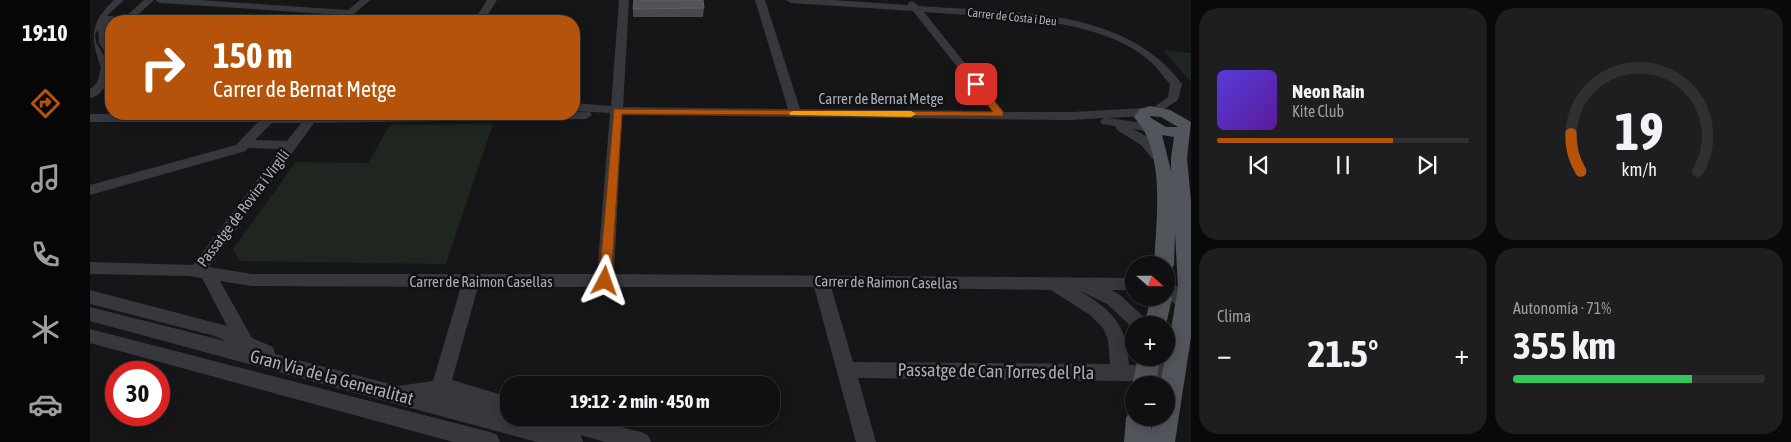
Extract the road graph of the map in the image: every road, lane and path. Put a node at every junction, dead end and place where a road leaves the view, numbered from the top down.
1 (119, 0) edge
2 (127, 0) edge
3 (136, 0) edge
4 (149, 0) edge
5 (160, 0) edge
6 (249, 0) edge
7 (365, 0) edge
8 (492, 0) edge
9 (624, 0) edge
10 (760, 0) edge
11 (791, 0) edge
12 (913, 3) edge
13 (240, 6) junction
14 (350, 13) junction
15 (113, 15) edge
16 (120, 15) edge
17 (133, 15) edge
18 (348, 15) edge
19 (483, 15) edge
20 (105, 24) edge
21 (105, 36) edge
22 (103, 39) junction
23 (105, 43) edge
24 (94, 48) junction
25 (105, 54) edge
26 (105, 91) edge
27 (90, 95) edge
28 (90, 103) edge
29 (580, 107) edge
30 (617, 111) junction
31 (796, 114) junction
32 (1000, 114) junction
33 (580, 115) edge
34 (1072, 116) junction
35 (90, 118) edge
36 (105, 118) edge
37 (1088, 118) junction
38 (267, 120) edge
39 (310, 120) edge
40 (1154, 120) junction
41 (1188, 124) edge
42 (246, 144) junction
43 (290, 144) junction
44 (1170, 159) junction
45 (90, 190) edge
46 (1189, 252) edge
47 (1164, 256) edge
48 (90, 268) edge
49 (202, 273) junction
50 (471, 280) junction
51 (605, 281) junction
52 (821, 281) junction
53 (1054, 284) junction
54 (1085, 284) junction
55 (1125, 284) edge
56 (1175, 290) edge
57 (90, 296) edge
58 (1189, 297) edge
59 (90, 314) edge
60 (1131, 316) edge
61 (90, 336) edge
62 (245, 342) junction
63 (846, 370) junction
64 (314, 372) junction
65 (1152, 372) edge
66 (1120, 373) junction
67 (445, 388) junction
68 (393, 393) junction
69 (500, 403) edge
70 (422, 424) junction
71 (581, 426) edge
72 (1138, 426) edge
73 (1163, 429) edge
74 (468, 442) edge
75 (490, 442) edge
76 (573, 442) edge
77 (641, 442) edge
78 (866, 442) edge
79 (1137, 442) edge

1 - 24 street
2 - 15 street
3 - 16 street
4 - 17 street
5 - 13 street
6 - 13 street
7 - 14 street
8 - 19 street
9 - 30 street
10 - 31 street
11 - 12 street, Carrer de Costa i Deu
12 - 32 street
12 - 40 street, Carrer de Costa i Deu
13 - 14 street
14 - 18 street
20 - 22 street
21 - 22 street
22 - 23 street
24 - 25 street
24 - 27 street
26 - 28 street
29 - 30 street, Carrer de Bernat Metge
30 - 31 street, Carrer de Bernat Metge
30 - 33 street, Carrer de Bernat Metge
30 - 51 street
31 - 32 street, Carrer de Bernat Metge
32 - 34 street, Carrer de Bernat Metge
34 - 37 street
34 - 40 street, Carrer de Bernat Metge
35 - 36 street
37 - 40 street
37 - 44 street
38 - 42 street
39 - 43 street, Passatge de Rovira i Virgili
40 - 41 main road
40 - 44 main road
41 - 44 main road
42 - 43 street, Passatge de Rovira i Virgili
42 - 45 street
43 - 49 street, Passatge de Rovira i Virgili
44 - 46 main road
44 - 47 main road
46 - 58 main road
48 - 49 street, Carrer de Raimon Casellas
49 - 50 street, Carrer de Raimon Casellas
49 - 62 street
50 - 51 street, Carrer de Raimon Casellas
50 - 67 street
51 - 52 street, Carrer de Raimon Casellas
52 - 53 street, Carrer de Raimon Casellas
52 - 63 street
53 - 54 street, Carrer de Raimon Casellas
53 - 66 street
54 - 55 street, Carrer de Raimon Casellas
54 - 60 street, Carrer de Raimon Casellas
56 - 58 street
57 - 62 street
58 - 73 main road
59 - 64 street, Gran Via de la Generalitat
61 - 70 street, Gran Via de la Generalitat
62 - 64 street
63 - 66 street, Passatge de Can Torres del Pla
63 - 78 street
64 - 68 street, Gran Via de la Generalitat
65 - 66 street, Passatge de Can Torres del Pla
67 - 68 street
67 - 69 street
68 - 76 street, Gran Via de la Generalitat
70 - 74 street
70 - 75 street, Gran Via de la Generalitat
71 - 77 street
72 - 79 main road

